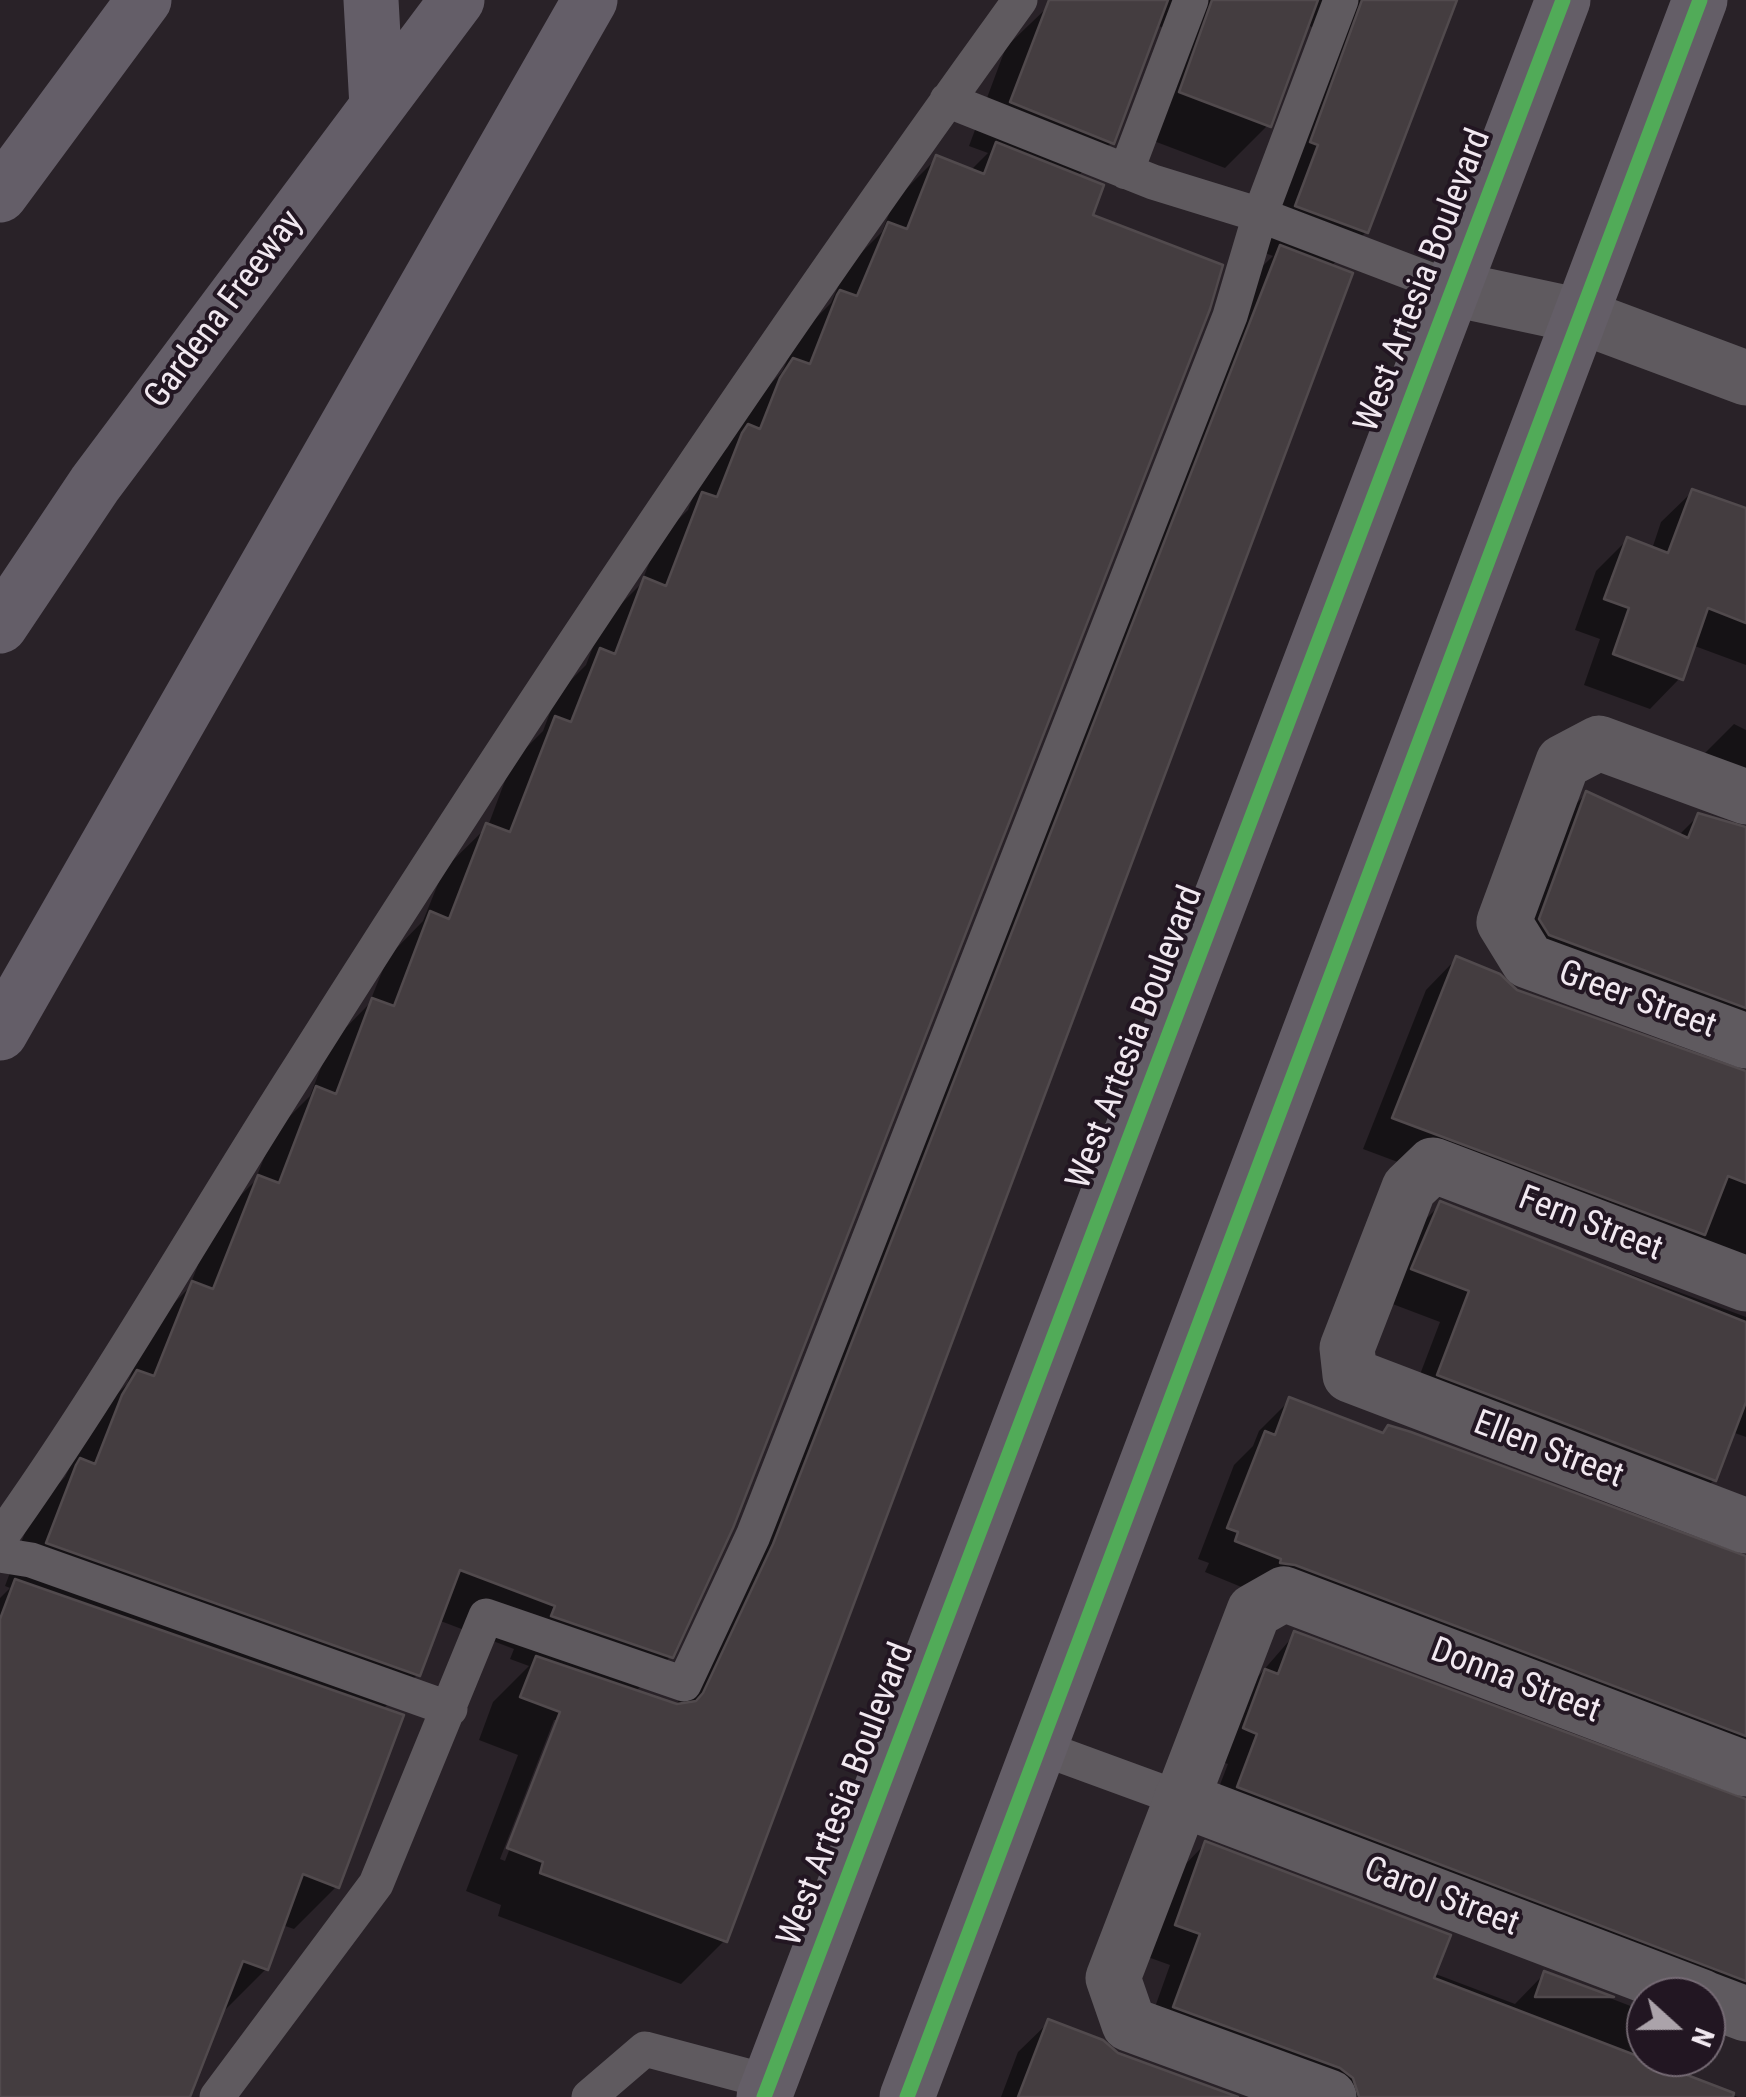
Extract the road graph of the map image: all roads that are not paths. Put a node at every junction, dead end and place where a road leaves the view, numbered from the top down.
1 (144, 0) edge
2 (371, 0) edge
3 (457, 0) edge
4 (590, 0) edge
5 (1020, 0) edge
6 (1190, 0) edge
7 (1341, 0) edge
8 (1563, 0) edge
9 (1700, 0) edge
10 (947, 100) junction
11 (377, 108) junction
12 (1126, 172) junction
13 (0, 195) edge
14 (1260, 215) junction
15 (1454, 290) junction
16 (1580, 316) junction
17 (1746, 378) edge
18 (0, 626) edge
19 (1746, 797) edge
20 (0, 1033) edge
21 (1746, 1041) edge
22 (1746, 1284) edge
23 (1350, 1375) joint
24 (1746, 1526) edge
25 (0, 1538) edge
26 (0, 1556) edge
27 (450, 1709) junction
28 (1040, 1747) junction
29 (1746, 1769) edge
30 (1181, 1798) junction
31 (1649, 1977) edge
32 (766, 2090) edge
33 (217, 2097) edge
34 (589, 2097) edge
35 (907, 2097) edge
36 (1329, 2097) edge

1 - 13 highway
2 - 11 highway
3 - 11 highway, Gardena Freeway
4 - 20 highway
5 - 10 lane
6 - 12 lane
7 - 14 lane
8 - 15 main road, West Artesia Boulevard
9 - 16 main road
10 - 12 lane
10 - 25 lane
11 - 18 highway, Gardena Freeway
12 - 14 lane
14 - 15 lane
14 - 27 lane
15 - 16 street
15 - 32 main road, West Artesia Boulevard
16 - 17 street
16 - 28 main road
19 - 21 street, Greer Street
22 - 23 street, Fern Street
23 - 24 street, Ellen Street
26 - 27 lane
27 - 33 lane
28 - 30 lane
28 - 35 main road
29 - 30 street, Donna Street
30 - 31 street, Carol Street
30 - 36 street
32 - 34 lane

